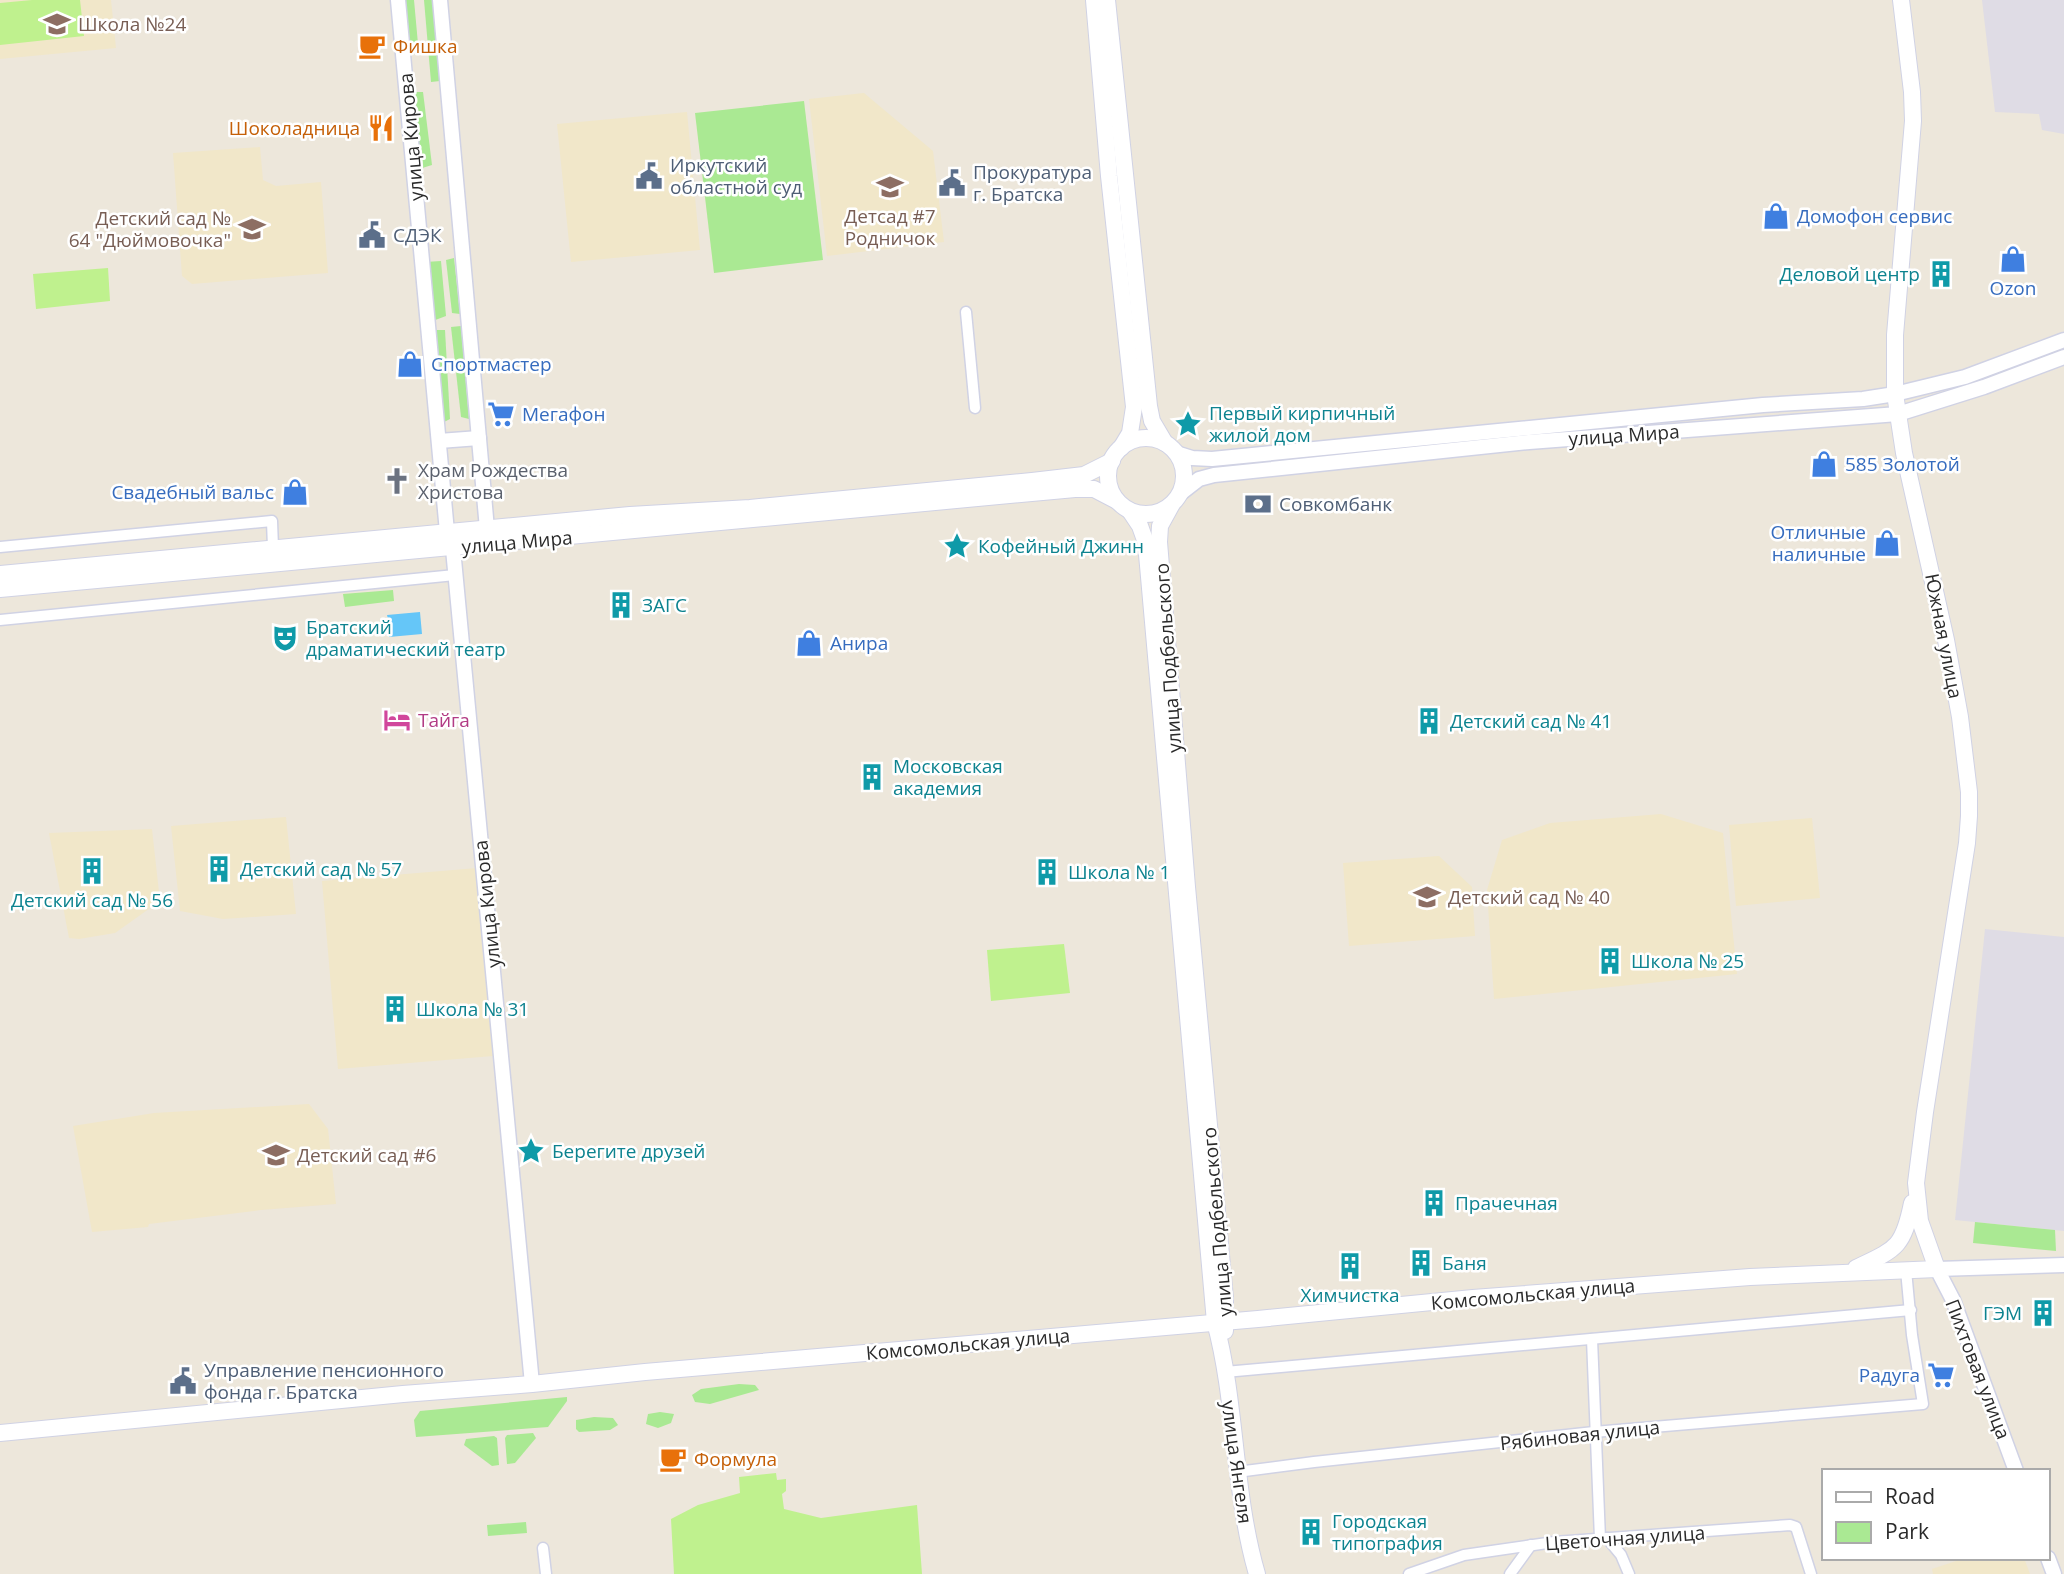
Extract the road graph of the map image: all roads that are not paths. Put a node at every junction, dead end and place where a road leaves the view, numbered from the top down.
1 (398, 0) edge
2 (440, 0) edge
3 (1094, 0) edge
4 (1107, 0) edge
5 (1901, 0) edge
6 (967, 312) dead end
7 (2064, 340) edge
8 (2064, 357) edge
9 (1895, 394) junction
10 (975, 408) dead end
11 (1898, 414) junction
12 (479, 438) junction
13 (439, 441) junction
14 (1170, 448) junction
15 (1116, 455) junction
16 (1033, 488) junction
17 (1176, 499) junction
18 (1124, 506) junction
19 (631, 523) junction
20 (487, 529) junction
21 (447, 532) junction
22 (0, 547) edge
23 (377, 547) junction
24 (273, 548) junction
25 (453, 548) junction
26 (0, 573) edge
27 (455, 575) junction
28 (0, 589) edge
29 (0, 620) edge
30 (1208, 1167) junction
31 (1916, 1183) junction
32 (2064, 1265) edge
33 (1937, 1269) junction
34 (1906, 1270) junction
35 (1848, 1272) junction
36 (1910, 1310) junction
37 (1221, 1321) junction
38 (1592, 1339) junction
39 (1222, 1349) joint
40 (1225, 1372) junction
41 (532, 1384) junction
42 (1594, 1432) junction
43 (0, 1433) edge
44 (2015, 1469) edge
45 (1237, 1472) junction
46 (1603, 1538) junction
47 (1531, 1545) junction
48 (543, 1548) dead end
49 (546, 1574) edge
50 (1257, 1574) edge
51 (1409, 1574) edge
52 (1510, 1574) edge
53 (1629, 1574) edge
54 (1811, 1574) edge

1 - 13 street, улица Кирова
2 - 12 street
3 - 15 main road
4 - 14 main road
5 - 9 main road, Южная улица
6 - 10 street
7 - 9 street, улица Мира
8 - 11 street, улица Мира
9 - 11 main road, Южная улица
9 - 14 street, улица Мира
11 - 17 street, улица Мира
11 - 31 main road, Южная улица
12 - 13 street
12 - 20 street
13 - 21 street, улица Кирова
14 - 15 main road
14 - 17 main road
15 - 16 main road
15 - 18 main road
16 - 18 main road
16 - 19 main road, улица Мира
17 - 18 main road
17 - 30 main road, улица Подбельского
18 - 30 main road, улица Подбельского
19 - 20 main road, улица Мира
19 - 25 main road, улица Мира
20 - 21 main road, улица Мира
21 - 23 main road, улица Мира
22 - 24 street
23 - 24 main road, улица Мира
23 - 25 main road, улица Мира
23 - 28 main road, улица Мира
24 - 26 main road, улица Мира
25 - 27 street, улица Кирова
27 - 29 street
27 - 41 street, улица Кирова
30 - 37 main road, улица Подбельского
31 - 33 main road, Южная улица
31 - 35 main road
32 - 33 street
33 - 34 main road, Комсомольская улица
33 - 44 street, Пихтовая улица
34 - 35 main road, Комсомольская улица
34 - 36 street
35 - 37 main road, Комсомольская улица
36 - 38 street
36 - 42 street, Рябиновая улица
37 - 39 main road, улица Подбельского
37 - 41 main road, Комсомольская улица
38 - 40 street
38 - 42 street
39 - 40 main road, улица Янгеля
40 - 45 main road, улица Янгеля
41 - 43 main road, Комсомольская улица
42 - 45 street, Рябиновая улица
42 - 46 street
45 - 50 main road, улица Янгеля
46 - 47 street, Цветочная улица
46 - 53 street
46 - 54 street, Цветочная улица
47 - 51 street, Цветочная улица
47 - 52 street
48 - 49 street

